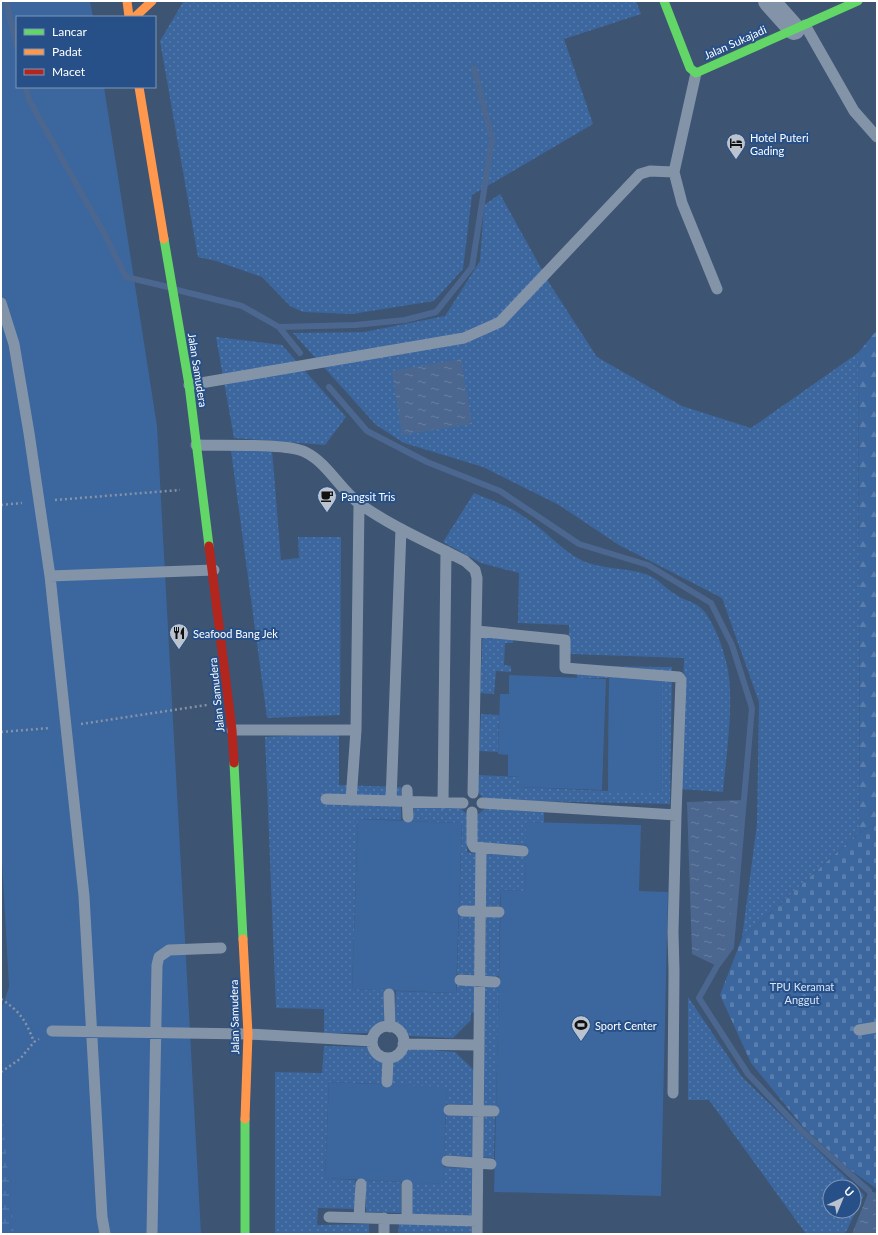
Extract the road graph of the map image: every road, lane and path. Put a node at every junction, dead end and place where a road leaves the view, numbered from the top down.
1 (127, 1) edge
2 (152, 1) edge
3 (664, 1) edge
4 (769, 1) edge
5 (858, 1) edge
6 (129, 16) edge
7 (136, 16) edge
8 (799, 27) junction
9 (696, 73) junction
10 (139, 88) edge
11 (877, 138) edge
12 (674, 172) junction
13 (717, 289) dead end
14 (1, 303) edge
15 (189, 385) junction
16 (196, 445) junction
17 (202, 488) junction
18 (39, 501) junction
19 (359, 504) junction
20 (1, 505) edge
21 (401, 528) junction
22 (446, 551) junction
23 (214, 570) junction
24 (50, 576) junction
25 (477, 631) junction
26 (229, 702) junction
27 (66, 726) junction
28 (232, 730) junction
29 (356, 730) junction
30 (1, 732) edge
31 (473, 793) junction
32 (407, 796) junction
33 (326, 799) dead end
34 (351, 800) junction
35 (391, 801) junction
36 (443, 803) junction
37 (463, 803) junction
38 (482, 803) junction
39 (472, 812) junction
40 (676, 815) junction
41 (408, 817) dead end
42 (480, 849) junction
43 (523, 851) dead end
44 (463, 910) dead end
45 (481, 911) junction
46 (499, 912) dead end
47 (221, 948) dead end
48 (460, 980) dead end
49 (479, 981) junction
50 (495, 982) dead end
51 (389, 994) dead end
52 (1, 998) edge
53 (390, 1027) junction
54 (877, 1027) edge
55 (859, 1030) dead end
56 (52, 1031) joint
57 (93, 1032) junction
58 (156, 1032) junction
59 (248, 1034) junction
60 (372, 1041) junction
61 (34, 1042) junction
62 (403, 1044) junction
63 (477, 1045) junction
64 (388, 1058) junction
65 (1, 1072) edge
66 (387, 1082) dead end
67 (673, 1093) dead end
68 (449, 1110) dead end
69 (479, 1111) junction
70 (494, 1111) dead end
71 (447, 1161) dead end
72 (478, 1162) junction
73 (492, 1164) dead end
74 (361, 1184) dead end
75 (407, 1185) dead end
76 (329, 1217) dead end
77 (360, 1218) junction
78 (384, 1218) junction
79 (407, 1219) junction
80 (477, 1221) junction
81 (105, 1234) edge
82 (152, 1234) edge
83 (245, 1234) edge
84 (384, 1234) edge
85 (477, 1234) edge

1 - 6 main road
2 - 7 main road
3 - 9 main road, Jalan Sukajadi
4 - 8 street
5 - 8 main road, Jalan Sukajadi
8 - 9 main road, Jalan Sukajadi
8 - 11 lane
9 - 12 lane
10 - 15 main road, Jalan Samudera
12 - 13 lane
12 - 15 lane
14 - 18 lane
15 - 16 main road, Jalan Samudera
16 - 17 main road, Jalan Samudera
16 - 19 lane
17 - 18 path
17 - 23 main road, Jalan Samudera
18 - 20 path
18 - 24 lane
19 - 21 lane
19 - 29 lane
21 - 22 lane
21 - 35 lane
22 - 25 lane
22 - 36 lane
23 - 24 lane
23 - 26 main road, Jalan Samudera
24 - 27 lane
25 - 31 lane
25 - 40 lane
26 - 27 path
26 - 28 main road, Jalan Samudera
27 - 30 path
27 - 57 lane
28 - 29 lane
28 - 59 main road, Jalan Samudera
29 - 34 lane
31 - 37 lane
31 - 38 lane
32 - 35 lane
32 - 36 lane
32 - 41 lane
33 - 34 lane
34 - 35 lane
36 - 37 lane
37 - 39 lane
38 - 39 lane
38 - 40 lane
39 - 42 lane
40 - 67 lane
42 - 43 lane
42 - 45 lane
44 - 45 lane
45 - 46 lane
45 - 49 lane
47 - 58 lane
48 - 49 lane
49 - 50 lane
49 - 63 lane
51 - 53 lane
52 - 61 path
53 - 60 lane
53 - 62 lane
54 - 55 lane
56 - 57 lane
56 - 61 path
57 - 58 lane
57 - 81 lane
58 - 59 lane
58 - 82 lane
59 - 60 lane
59 - 83 main road, Jalan Samudera
60 - 64 lane
61 - 65 path
62 - 63 lane
62 - 64 lane
63 - 69 lane
64 - 66 lane
68 - 69 lane
69 - 70 lane
69 - 72 lane
71 - 72 lane
72 - 73 lane
72 - 80 lane
74 - 77 lane
75 - 79 lane
76 - 77 lane
77 - 78 lane
78 - 79 lane
78 - 84 lane
79 - 80 lane
80 - 85 lane

